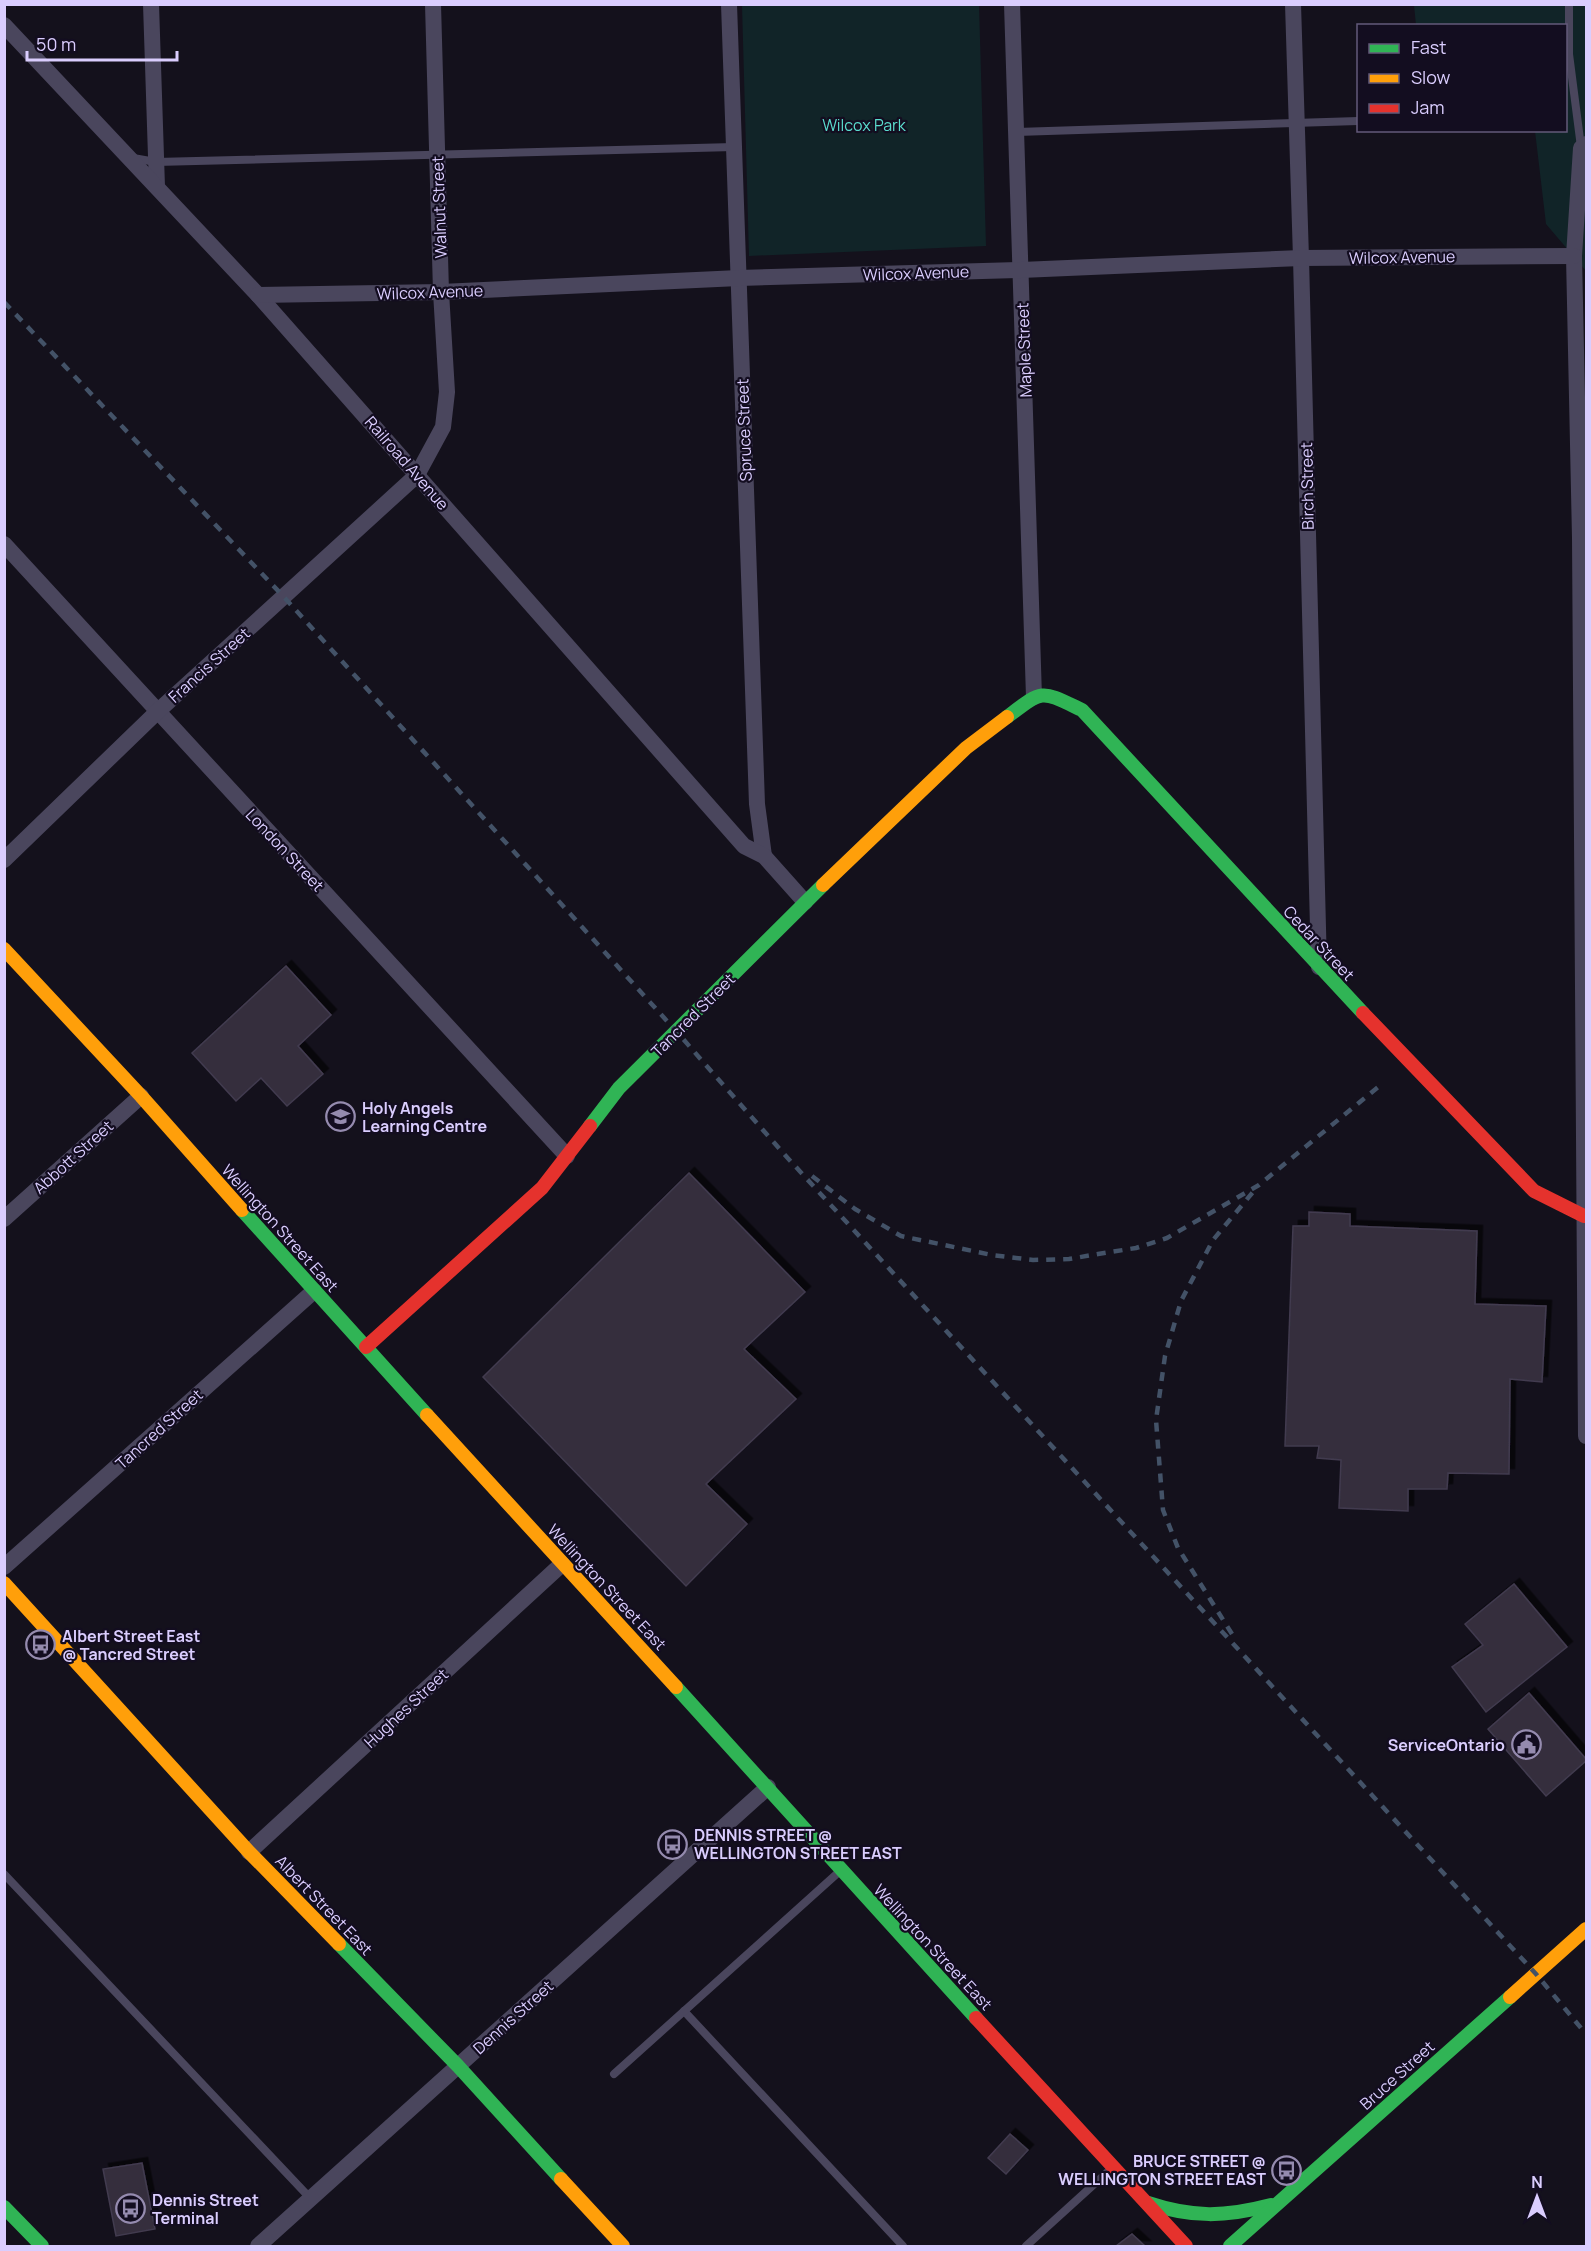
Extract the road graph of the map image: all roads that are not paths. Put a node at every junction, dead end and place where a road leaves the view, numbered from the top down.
1 (151, 4) edge
2 (433, 4) edge
3 (729, 4) edge
4 (1012, 4) edge
5 (1293, 4) edge
6 (1569, 4) edge
7 (4, 25) edge
8 (1357, 121) edge
9 (1296, 124) junction
10 (1017, 132) junction
11 (1584, 146) edge
12 (734, 147) junction
13 (437, 154) junction
14 (129, 158) junction
15 (156, 162) junction
16 (157, 187) junction
17 (1574, 256) junction
18 (1301, 258) junction
19 (1021, 270) junction
20 (739, 278) junction
21 (441, 292) junction
22 (258, 295) junction
23 (417, 475) junction
24 (1583, 538) edge
25 (4, 544) edge
26 (1034, 696) junction
27 (157, 712) junction
28 (764, 856) junction
29 (4, 860) edge
30 (805, 902) junction
31 (4, 948) edge
32 (1319, 967) junction
33 (141, 1096) junction
34 (567, 1156) junction
35 (1584, 1216) junction
36 (4, 1219) edge
37 (314, 1292) junction
38 (366, 1347) junction
39 (1587, 1436) edge
40 (562, 1564) junction
41 (4, 1568) edge
42 (4, 1584) edge
43 (768, 1787) junction
44 (249, 1852) junction
45 (840, 1870) junction
46 (4, 1874) edge
47 (1587, 1929) edge
48 (684, 2011) junction
49 (458, 2066) junction
50 (614, 2074) dead end
51 (1112, 2167) junction
52 (311, 2199) junction
53 (1146, 2202) junction
54 (1277, 2204) junction
55 (4, 2207) edge
56 (42, 2247) edge
57 (258, 2247) edge
58 (623, 2247) edge
59 (903, 2247) edge
60 (1026, 2247) edge
61 (1186, 2247) edge
62 (1230, 2247) edge

1 - 15 street
2 - 13 street, Walnut Street
3 - 12 street, Spruce Street
4 - 10 street, Maple Street
5 - 9 street, Birch Street
6 - 11 lane
7 - 14 street, Railroad Avenue
8 - 9 lane
9 - 10 lane
9 - 18 street, Birch Street
10 - 19 street, Maple Street
11 - 17 street
12 - 13 lane
12 - 20 street, Spruce Street
13 - 15 lane
13 - 21 street, Walnut Street
14 - 15 lane
14 - 16 street, Railroad Avenue
15 - 16 street
16 - 22 street, Railroad Avenue
17 - 18 street, Wilcox Avenue
17 - 24 street
18 - 19 street, Wilcox Avenue
18 - 32 street, Birch Street
19 - 20 street, Wilcox Avenue
19 - 26 street, Maple Street
20 - 21 street, Wilcox Avenue
20 - 28 street, Spruce Street
21 - 22 street, Wilcox Avenue
21 - 23 street, Walnut Street
22 - 23 street, Railroad Avenue
23 - 27 street, Francis Street
23 - 28 street, Railroad Avenue
24 - 35 street
25 - 27 street, London Street
26 - 30 main road, Tancred Street
26 - 32 main road, Cedar Street
27 - 29 street, Francis Street
27 - 34 street, London Street
28 - 30 street, Railroad Avenue
30 - 34 main road, Tancred Street
31 - 33 main road, Wellington Street East
32 - 35 main road, Cedar Street
33 - 36 street, Abbott Street
33 - 37 main road, Wellington Street East
34 - 38 main road, Tancred Street
35 - 39 street
37 - 38 main road, Wellington Street East
37 - 41 street, Tancred Street
38 - 40 main road, Wellington Street East
40 - 43 main road, Wellington Street East
40 - 44 street, Hughes Street
42 - 44 main road, Albert Street East
43 - 45 main road, Wellington Street East
43 - 49 street, Dennis Street
44 - 49 main road, Albert Street East
45 - 48 lane
45 - 51 main road, Wellington Street East
46 - 52 lane
47 - 54 main road, Bruce Street
48 - 50 lane
48 - 59 lane
49 - 52 street, Dennis Street
49 - 58 main road, Albert Street East
51 - 53 main road, Wellington Street East
51 - 60 lane
52 - 57 street, Dennis Street
53 - 54 main road
53 - 61 main road, Wellington Street East
54 - 62 main road, Bruce Street
55 - 56 main road

